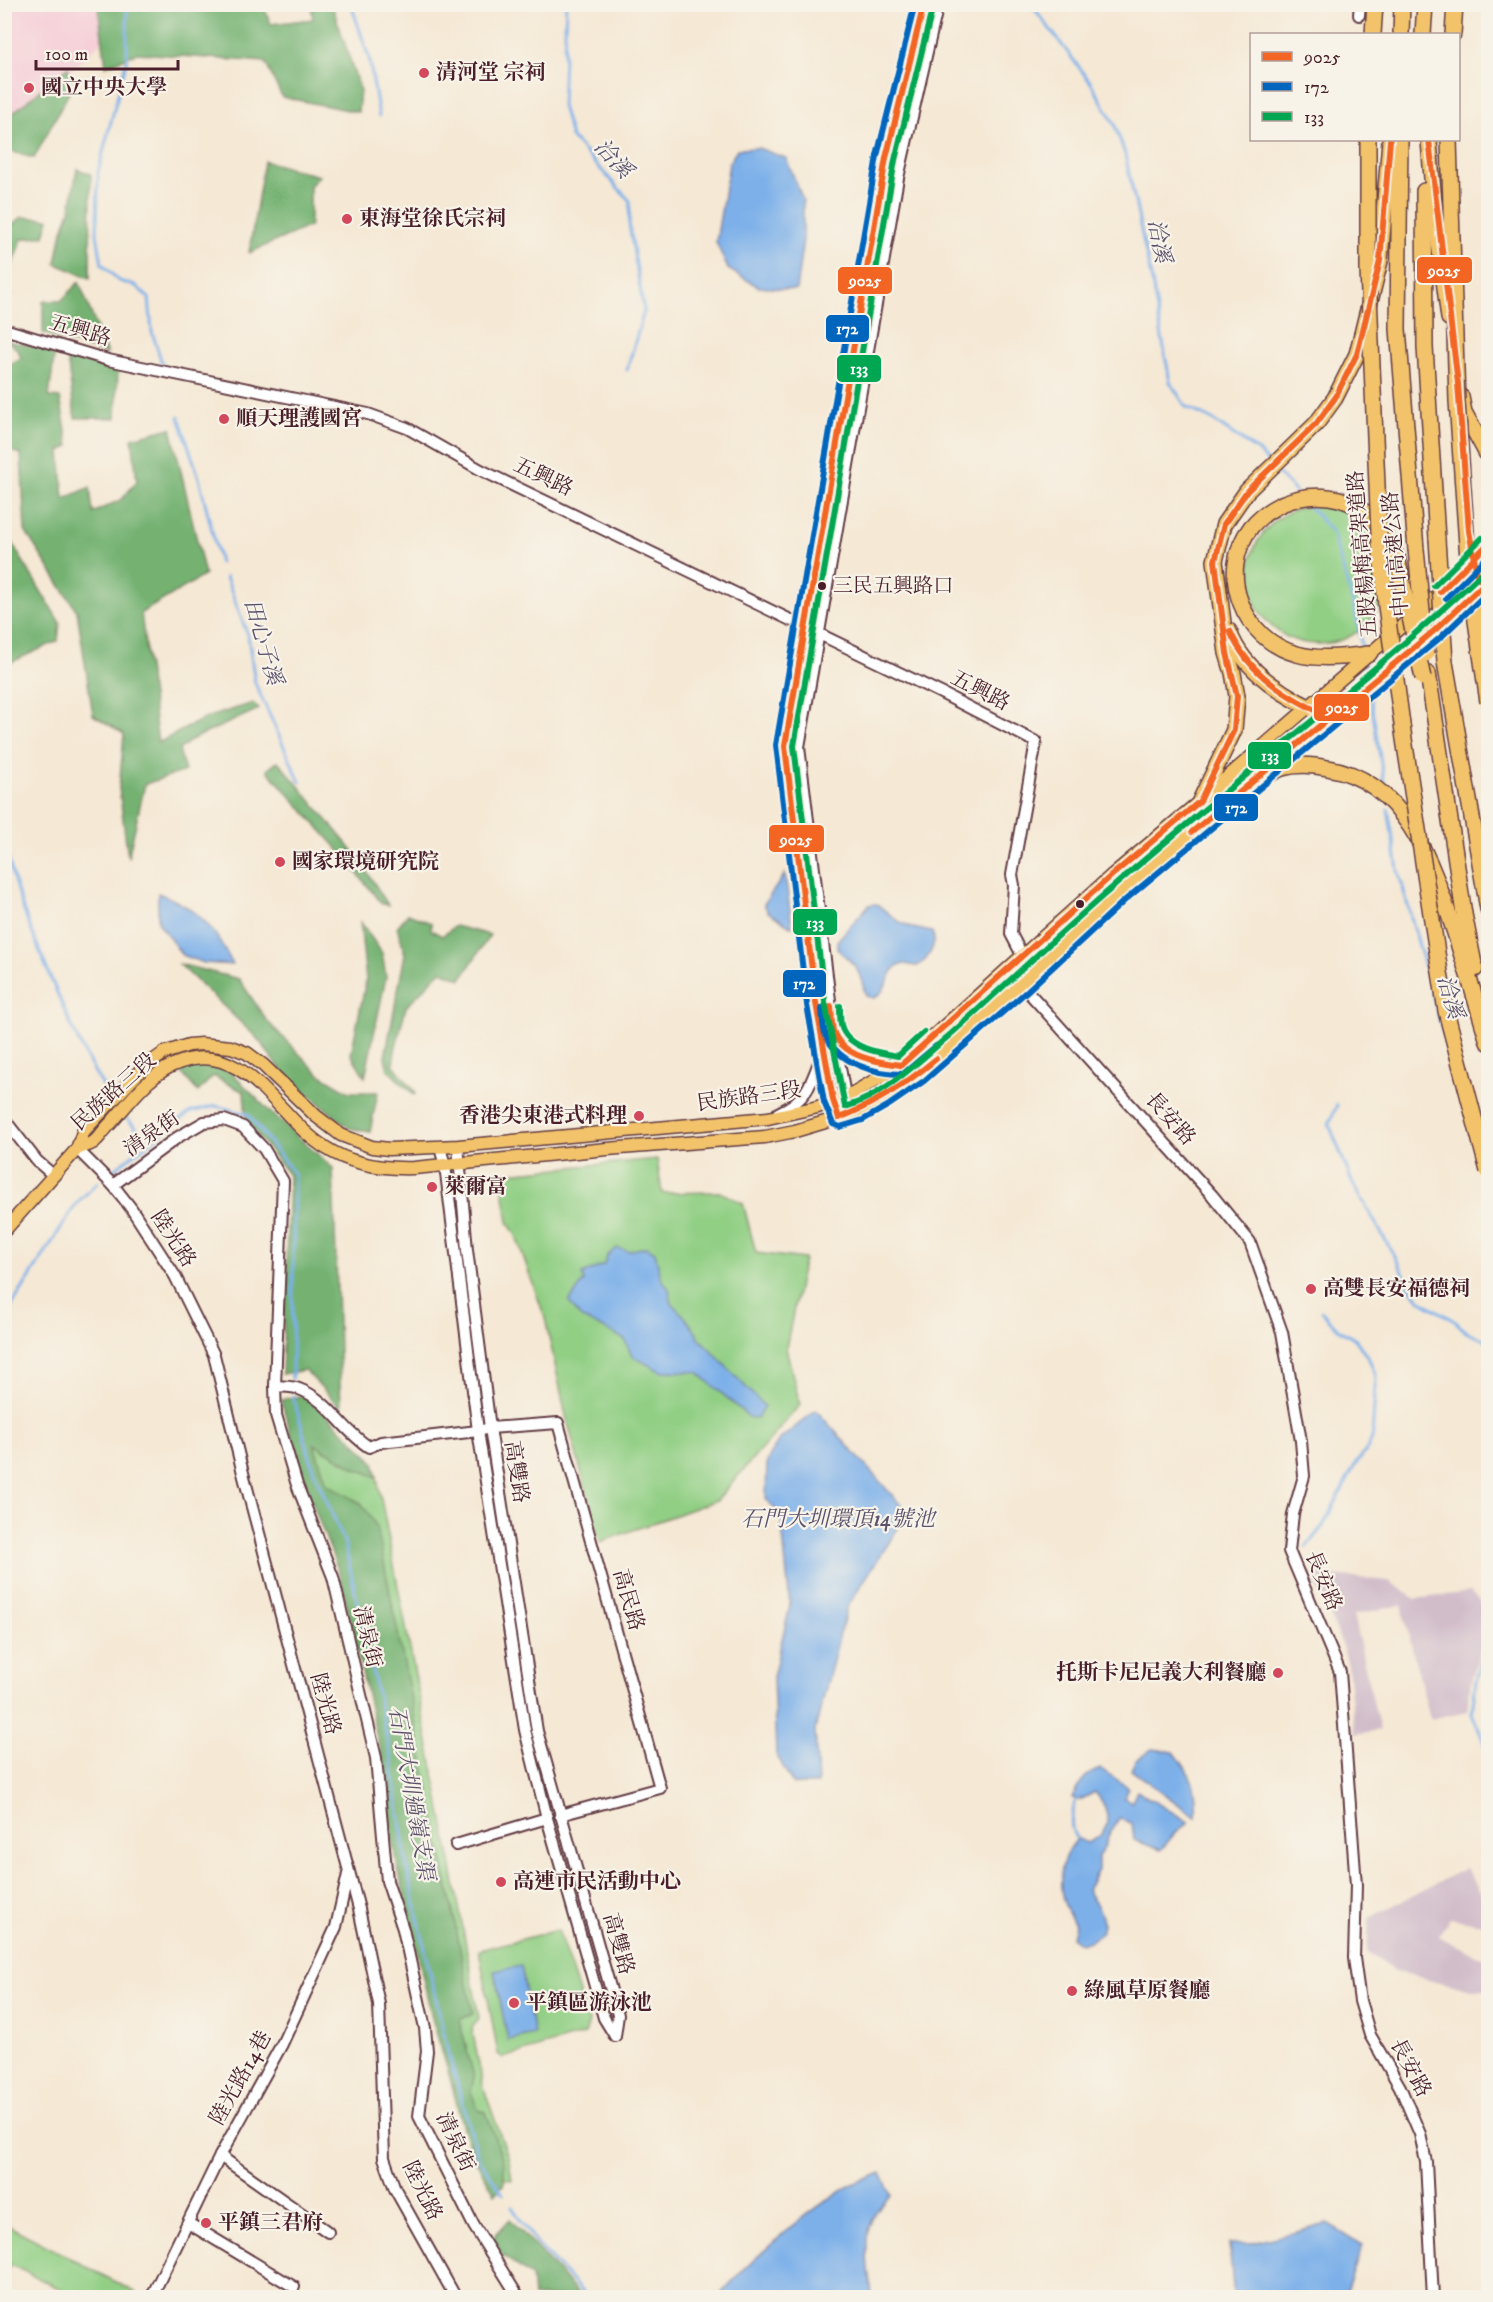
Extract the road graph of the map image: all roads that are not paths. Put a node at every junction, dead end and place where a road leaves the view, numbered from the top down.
1 (924, 4) edge
2 (938, 4) edge
3 (1375, 4) edge
4 (1425, 4) edge
5 (1455, 4) edge
6 (1402, 11) edge
7 (1373, 33) edge
8 (1400, 33) edge
9 (1423, 33) edge
10 (1453, 33) edge
11 (1368, 141) edge
12 (1390, 141) edge
13 (1400, 141) edge
14 (1423, 141) edge
15 (1429, 141) edge
16 (1449, 141) edge
17 (4, 329) edge
18 (1458, 385) junction
19 (1488, 456) edge
20 (1488, 544) edge
21 (1473, 560) junction
22 (1484, 584) edge
23 (1218, 596) junction
24 (1488, 618) edge
25 (805, 627) junction
26 (818, 633) junction
27 (1369, 654) junction
28 (1425, 676) junction
29 (1488, 702) edge
30 (1308, 708) junction
31 (1330, 717) junction
32 (1200, 801) junction
33 (1217, 811) junction
34 (1488, 909) edge
35 (1023, 957) junction
36 (1022, 984) junction
37 (1488, 1032) edge
38 (834, 1033) junction
39 (1488, 1042) edge
40 (824, 1048) junction
41 (901, 1065) junction
42 (845, 1096) junction
43 (833, 1100) junction
44 (768, 1118) junction
45 (839, 1118) junction
46 (4, 1119) edge
47 (458, 1146) junction
48 (440, 1148) junction
49 (77, 1149) junction
50 (458, 1164) junction
51 (445, 1165) junction
52 (1488, 1171) edge
53 (52, 1175) junction
54 (113, 1185) junction
55 (4, 1231) edge
56 (275, 1386) junction
57 (490, 1428) junction
58 (478, 1431) junction
59 (560, 1815) junction
60 (547, 1818) junction
61 (456, 1845) dead end
62 (349, 1871) junction
63 (220, 2156) junction
64 (188, 2223) junction
65 (328, 2232) dead end
66 (294, 2287) dead end
67 (151, 2298) edge
68 (456, 2298) edge
69 (519, 2298) edge
70 (1432, 2298) edge

1 - 25 street
2 - 26 street
3 - 7 highway
4 - 9 highway
5 - 10 highway
6 - 8 highway
11 - 52 highway, 五股楊梅高架道路, bridge
12 - 23 highway
13 - 28 highway, 中山高速公路, bridge
14 - 34 highway, 中山高速公路, bridge
15 - 18 highway
16 - 29 highway, bridge
17 - 25 street, 五興路
18 - 19 highway
18 - 21 highway
20 - 21 main road, 民族路三段
21 - 22 highway
21 - 27 main road, 民族路三段
22 - 24 highway
22 - 31 main road, 民族路三段
23 - 30 highway
23 - 32 highway
25 - 26 street, 五興路
25 - 40 street
26 - 35 street, 五興路
26 - 38 street
27 - 28 highway, bridge
27 - 30 main road, 民族路三段
28 - 37 highway
30 - 31 highway
30 - 32 main road, 民族路三段
31 - 33 main road, 民族路三段
32 - 35 main road, 民族路三段
33 - 36 main road, 民族路三段
33 - 39 highway
35 - 36 street
35 - 41 main road, 民族路三段
36 - 45 main road, 民族路三段
36 - 70 street, 長安路
38 - 41 street
38 - 42 street
40 - 43 street
40 - 44 street
41 - 42 main road, 民族路三段
42 - 43 main road, 民族路三段
42 - 45 street
43 - 44 main road, 民族路三段
43 - 45 street
44 - 47 main road, 民族路三段
45 - 50 main road, 民族路三段
46 - 53 street
47 - 48 main road, 民族路三段
47 - 50 street, 高雙路
48 - 49 main road, 民族路三段
48 - 51 street, 高雙路
49 - 51 main road, 民族路三段
49 - 53 main road, 民族路三段
49 - 54 street, 陸光路
50 - 51 main road, 民族路三段
50 - 57 street, 高雙路
51 - 58 street, 高雙路
53 - 55 main road, 民族路三段
54 - 56 street, 清泉街
54 - 62 street, 陸光路
56 - 58 street
56 - 69 street, 清泉街
57 - 58 street
57 - 59 street, 高雙路
57 - 59 street, 高民路
58 - 60 street, 高雙路
59 - 60 street, 高雙路
60 - 61 street
62 - 63 street, 陸光路14巷
62 - 68 street, 陸光路
63 - 64 street, 陸光路14巷
63 - 65 street
64 - 66 street
64 - 67 street, 陸光路14巷

